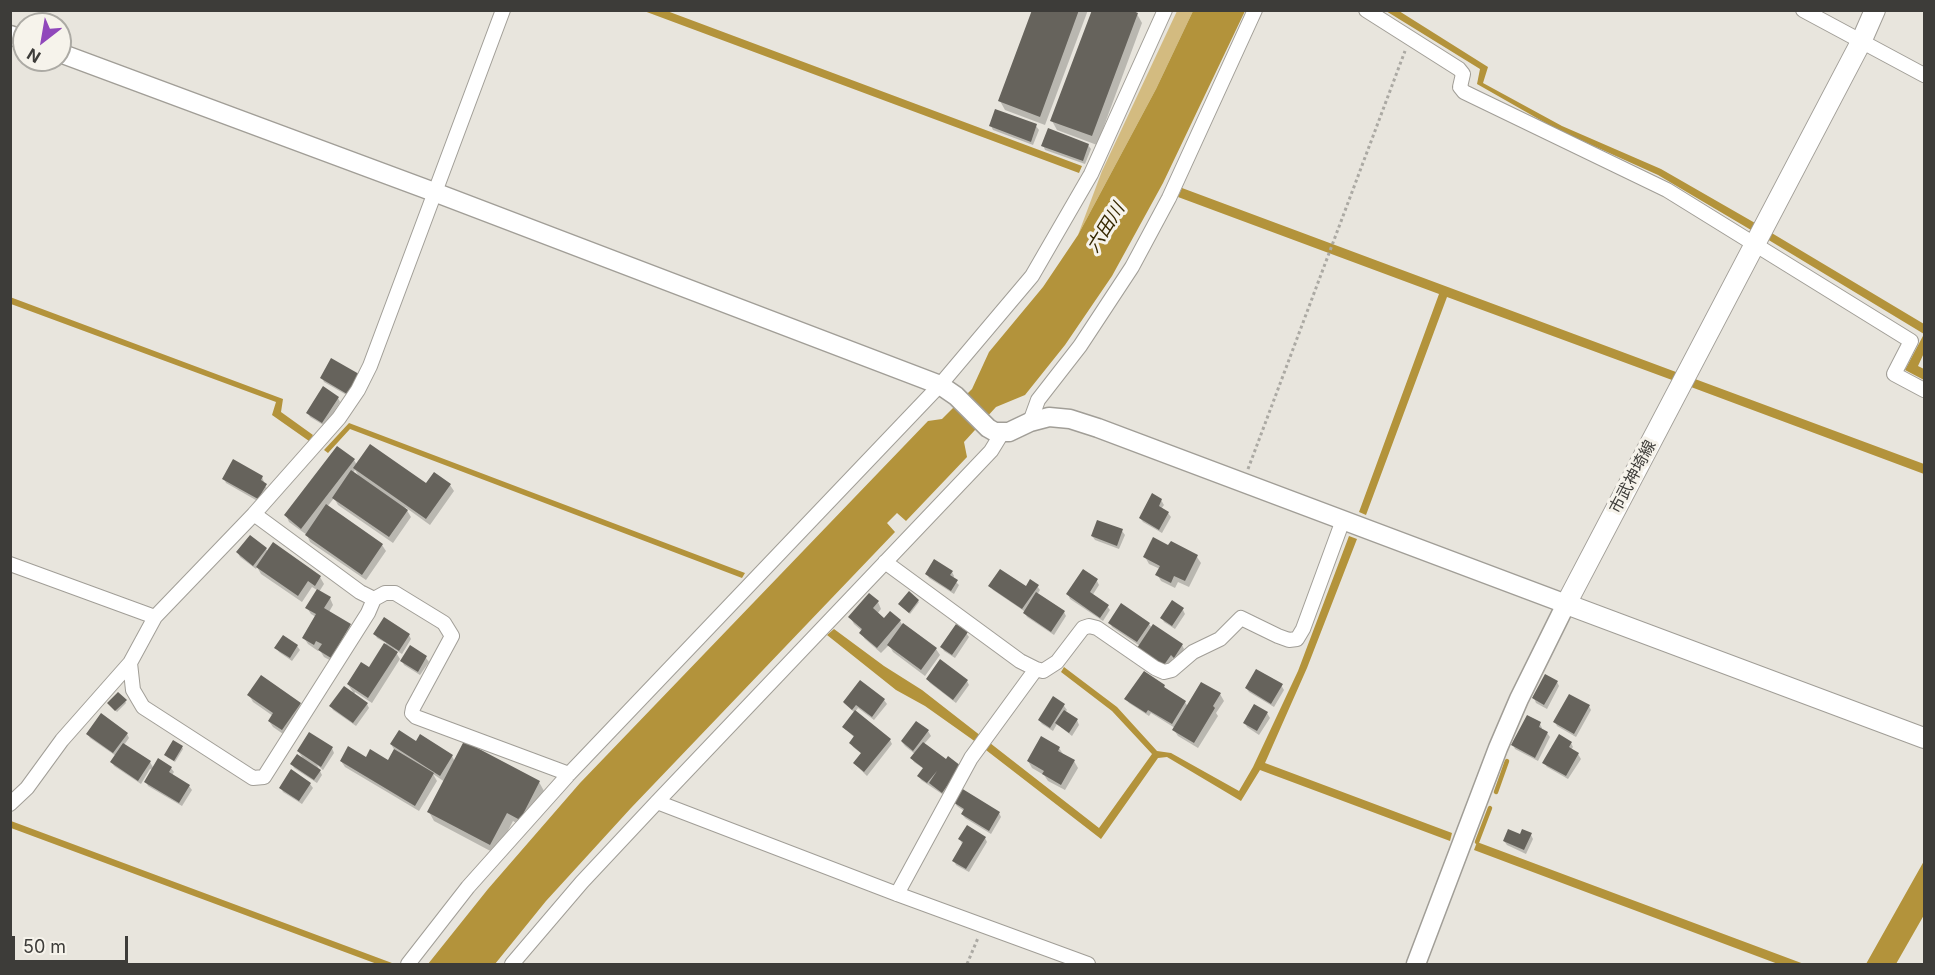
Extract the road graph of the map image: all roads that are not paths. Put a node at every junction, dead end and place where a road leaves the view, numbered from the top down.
1 (503, 10) edge
2 (1166, 10) edge
3 (1256, 10) edge
4 (1366, 10) edge
5 (1803, 10) edge
6 (1875, 10) edge
7 (1862, 42) junction
8 (72, 57) edge
9 (1924, 75) edge
10 (434, 192) junction
11 (1754, 244) junction
12 (940, 385) junction
13 (1924, 390) edge
14 (1030, 422) junction
15 (995, 430) junction
16 (254, 514) junction
17 (1343, 520) junction
18 (885, 562) junction
19 (10, 564) edge
20 (374, 599) junction
21 (1566, 604) junction
22 (155, 617) junction
23 (130, 663) junction
24 (1036, 669) junction
25 (1924, 738) edge
26 (568, 774) junction
27 (657, 802) junction
28 (10, 804) edge
29 (897, 894) junction
30 (408, 964) edge
31 (512, 964) edge
32 (1088, 964) edge
33 (1416, 964) edge

1 - 10 street
2 - 12 street
3 - 14 street
4 - 11 street
5 - 7 street
6 - 7 main road, 市武神埼線
7 - 9 street
7 - 11 main road, 市武神埼線
8 - 10 street
10 - 12 street
10 - 16 street
11 - 13 street
11 - 21 main road, 市武神埼線
12 - 15 street
12 - 26 street
14 - 15 street
14 - 17 street
15 - 18 street
16 - 20 street
16 - 22 street
17 - 21 street
17 - 24 street
18 - 24 street
18 - 27 street
19 - 22 street
20 - 23 street
20 - 26 street
21 - 25 main road
21 - 33 street
22 - 23 street
23 - 28 street
24 - 29 street
26 - 30 street
27 - 29 street
27 - 31 street
29 - 32 street

